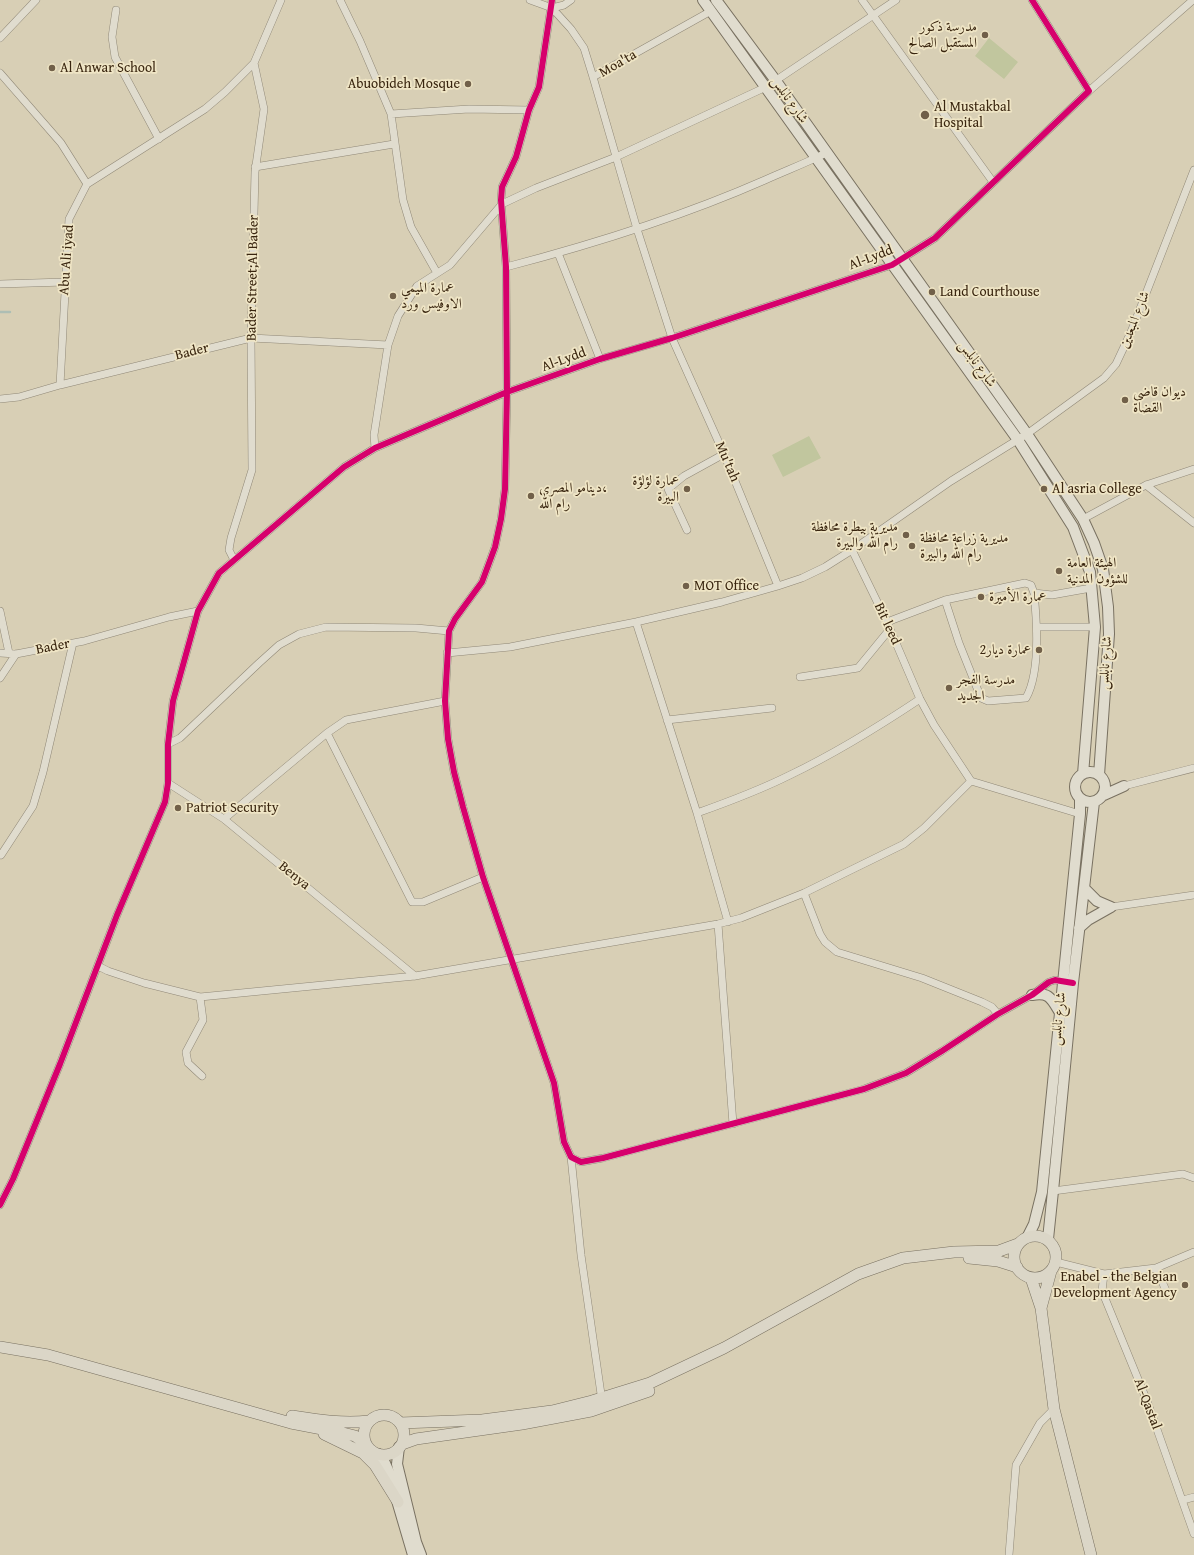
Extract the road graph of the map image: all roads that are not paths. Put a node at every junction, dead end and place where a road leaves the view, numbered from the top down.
1 (36, 0) edge
2 (281, 0) edge
3 (340, 0) edge
4 (530, 0) edge
5 (552, 0) edge
6 (571, 0) edge
7 (703, 0) edge
8 (716, 0) edge
9 (862, 0) edge
10 (896, 0) edge
11 (1032, 0) edge
12 (1193, 0) edge
13 (552, 8) junction
14 (116, 10) dead end
15 (711, 11) junction
16 (873, 16) junction
17 (0, 38) edge
18 (254, 63) junction
19 (0, 73) edge
20 (593, 77) junction
21 (776, 81) junction
22 (766, 87) junction
23 (1089, 91) junction
24 (529, 110) junction
25 (391, 114) junction
26 (159, 139) junction
27 (394, 144) junction
28 (826, 153) junction
29 (616, 157) junction
30 (816, 158) junction
31 (256, 167) junction
32 (1194, 170) edge
33 (993, 182) junction
34 (88, 184) junction
35 (502, 204) junction
36 (637, 229) junction
37 (558, 253) junction
38 (902, 259) junction
39 (892, 265) junction
40 (506, 267) junction
41 (436, 273) junction
42 (65, 282) junction
43 (0, 284) edge
44 (251, 338) junction
45 (672, 338) junction
46 (388, 345) junction
47 (600, 359) junction
48 (60, 385) junction
49 (507, 392) junction
50 (0, 400) edge
51 (1022, 437) junction
52 (375, 448) junction
53 (724, 454) junction
54 (1194, 469) edge
55 (1146, 485) junction
56 (1083, 519) junction
57 (1194, 523) edge
58 (688, 530) dead end
59 (852, 550) junction
60 (234, 560) junction
61 (778, 586) junction
62 (1091, 588) junction
63 (1034, 593) junction
64 (945, 600) junction
65 (0, 611) edge
66 (198, 611) junction
67 (636, 622) junction
68 (888, 625) junction
69 (1037, 627) junction
70 (1095, 627) junction
71 (449, 632) junction
72 (73, 643) junction
73 (0, 653) edge
74 (447, 653) junction
75 (13, 654) junction
76 (800, 677) dead end
77 (0, 678) edge
78 (920, 699) junction
79 (446, 701) junction
80 (772, 708) dead end
81 (667, 720) junction
82 (328, 733) junction
83 (168, 744) junction
84 (1194, 768) edge
85 (1083, 774) junction
86 (1101, 777) junction
87 (971, 781) junction
88 (168, 783) junction
89 (1124, 786) junction
90 (1104, 795) junction
91 (1080, 799) junction
92 (1094, 802) junction
93 (697, 813) junction
94 (1080, 814) junction
95 (224, 819) junction
96 (1, 855) edge
97 (483, 877) junction
98 (1085, 889) junction
99 (804, 893) junction
100 (1194, 895) edge
101 (1111, 907) junction
102 (728, 922) junction
103 (718, 924) junction
104 (1079, 928) junction
105 (511, 959) junction
106 (98, 966) junction
107 (416, 976) junction
108 (1068, 982) junction
109 (1032, 995) junction
110 (200, 997) junction
111 (1059, 1012) junction
112 (998, 1014) junction
113 (202, 1076) dead end
114 (734, 1124) junction
115 (571, 1157) junction
116 (1194, 1178) edge
117 (1053, 1191) junction
118 (0, 1205) edge
119 (1028, 1236) junction
120 (1048, 1239) junction
121 (1018, 1244) junction
122 (1194, 1252) edge
123 (1017, 1267) junction
124 (1053, 1267) junction
125 (1156, 1268) junction
126 (1104, 1274) junction
127 (1031, 1278) junction
128 (1168, 1294) dead end
129 (1041, 1308) junction
130 (0, 1347) edge
131 (603, 1402) junction
132 (1054, 1409) junction
133 (255, 1412) junction
134 (369, 1421) junction
135 (400, 1423) junction
136 (309, 1427) junction
137 (365, 1442) junction
138 (401, 1446) junction
139 (378, 1454) junction
140 (1194, 1497) edge
141 (1183, 1500) junction
142 (398, 1502) junction
143 (1194, 1534) edge
144 (413, 1555) edge
145 (421, 1555) edge
146 (1009, 1555) edge
147 (1091, 1555) edge

1 - 17 street
2 - 18 street
3 - 25 street
4 - 13 street
5 - 13 street
6 - 13 street
7 - 15 main road, شارع نابلس
8 - 21 main road, شارع نابلس
9 - 16 street
10 - 16 street
11 - 23 street
12 - 23 street, Al-Lydd
13 - 20 street, Moa'ta
13 - 24 street
14 - 26 street
15 - 20 street, Moa'ta
15 - 22 main road, شارع نابلس
16 - 21 street
16 - 33 street
18 - 26 street
18 - 31 street, Bader Street;Al Bader
19 - 34 street
20 - 29 street, Mu'tah
21 - 22 street
21 - 28 main road, شارع نابلس
22 - 29 street
22 - 30 main road, شارع نابلس
23 - 33 street, Al-Lydd
24 - 25 street
24 - 35 street
25 - 27 street
26 - 34 street
27 - 31 street
27 - 41 street
28 - 30 street
28 - 38 main road, شارع نابلس
29 - 35 street
29 - 36 street, Mu'tah
30 - 36 street
30 - 39 main road, شارع نابلس
31 - 44 street, Bader Street;Al Bader
32 - 51 street, شارع المبعدين
33 - 38 street, Al-Lydd
34 - 42 street, Abu Ali iyad
35 - 40 street
35 - 41 street
36 - 37 street
36 - 45 street, Mu'tah
37 - 40 street
37 - 47 street
38 - 39 street, Al-Lydd
38 - 51 main road, شارع نابلس
39 - 45 street, Al-Lydd
39 - 51 main road, شارع نابلس
40 - 49 street
41 - 46 street
42 - 43 street
42 - 48 street, Abu Ali iyad
44 - 46 street, Bader
44 - 48 street, Bader
44 - 60 street, Bader Street;Al Bader
45 - 47 street, Al-Lydd
45 - 53 street, Mu'tah
46 - 52 street
47 - 49 street, Al-Lydd
48 - 50 street, Bader
49 - 52 street, Al-Lydd
49 - 71 street
51 - 56 main road, شارع نابلس
51 - 59 street, شارع المبعدين
51 - 62 main road, شارع نابلس
52 - 60 street, Al-Lydd
53 - 58 street
53 - 61 street, Mu'tah
54 - 55 street
55 - 56 street
55 - 57 street
56 - 86 main road, شارع نابلس
59 - 61 street, شارع المبعدين
59 - 68 street, Bit leed
60 - 66 street, Al-Lydd
61 - 67 street, شارع المبعدين
62 - 63 street
62 - 70 main road, شارع نابلس
63 - 64 street
63 - 69 street
64 - 68 street
64 - 69 street
65 - 75 street
66 - 72 street, Bader
66 - 83 street, Al-Lydd
67 - 74 street, شارع المبعدين
67 - 81 street
68 - 76 street
68 - 78 street, Bit leed
69 - 70 street
70 - 85 main road, شارع نابلس
71 - 74 street
71 - 83 street
72 - 75 street, Bader
72 - 96 street
73 - 75 street, Bader
74 - 79 street
75 - 77 street
78 - 87 street, Bit leed
78 - 93 street
79 - 82 street
79 - 97 street
80 - 81 street
81 - 93 street
82 - 95 street
82 - 97 street
83 - 88 street, Al-Lydd
84 - 89 street
85 - 86 main road
85 - 91 main road
86 - 89 main road
86 - 90 main road
87 - 94 street
87 - 99 street
88 - 95 street, Benya
88 - 106 street, Al-Lydd
89 - 90 main road
90 - 92 main road
91 - 92 main road
91 - 94 main road, شارع نابلس
92 - 98 main road, شارع نابلس
93 - 102 street
94 - 108 main road, شارع نابلس
95 - 107 street, Benya
97 - 105 street
98 - 101 main road
98 - 104 main road, شارع نابلس
99 - 102 street
99 - 112 street
100 - 101 street
101 - 104 main road
102 - 103 street
103 - 105 street
103 - 114 street
104 - 108 main road, شارع نابلس
105 - 107 street
105 - 115 street
106 - 110 street
106 - 118 street, Al-Lydd
107 - 110 street
108 - 109 street
108 - 111 main road, شارع نابلس
108 - 117 main road, شارع نابلس
109 - 111 main road
109 - 112 street
110 - 113 street
111 - 119 main road, شارع نابلس
112 - 114 street
114 - 115 street
115 - 131 street
116 - 117 street
117 - 120 main road, شارع نابلس
119 - 120 main road
119 - 121 main road
120 - 124 main road
121 - 123 main road
121 - 131 main road
122 - 125 street
123 - 127 main road
123 - 131 main road
124 - 126 street
124 - 127 main road
124 - 129 main road
125 - 126 street
125 - 128 street
126 - 141 street, Al-Qastal
127 - 129 main road
129 - 132 main road
130 - 133 main road
131 - 135 main road
131 - 138 main road
132 - 146 street
132 - 147 main road
133 - 134 main road
133 - 136 main road
134 - 135 main road
134 - 137 main road
135 - 138 main road
136 - 137 main road
136 - 142 main road
137 - 139 main road
138 - 139 main road
138 - 145 main road
139 - 142 main road
140 - 141 street
141 - 143 street, Al-Qastal
142 - 144 main road

